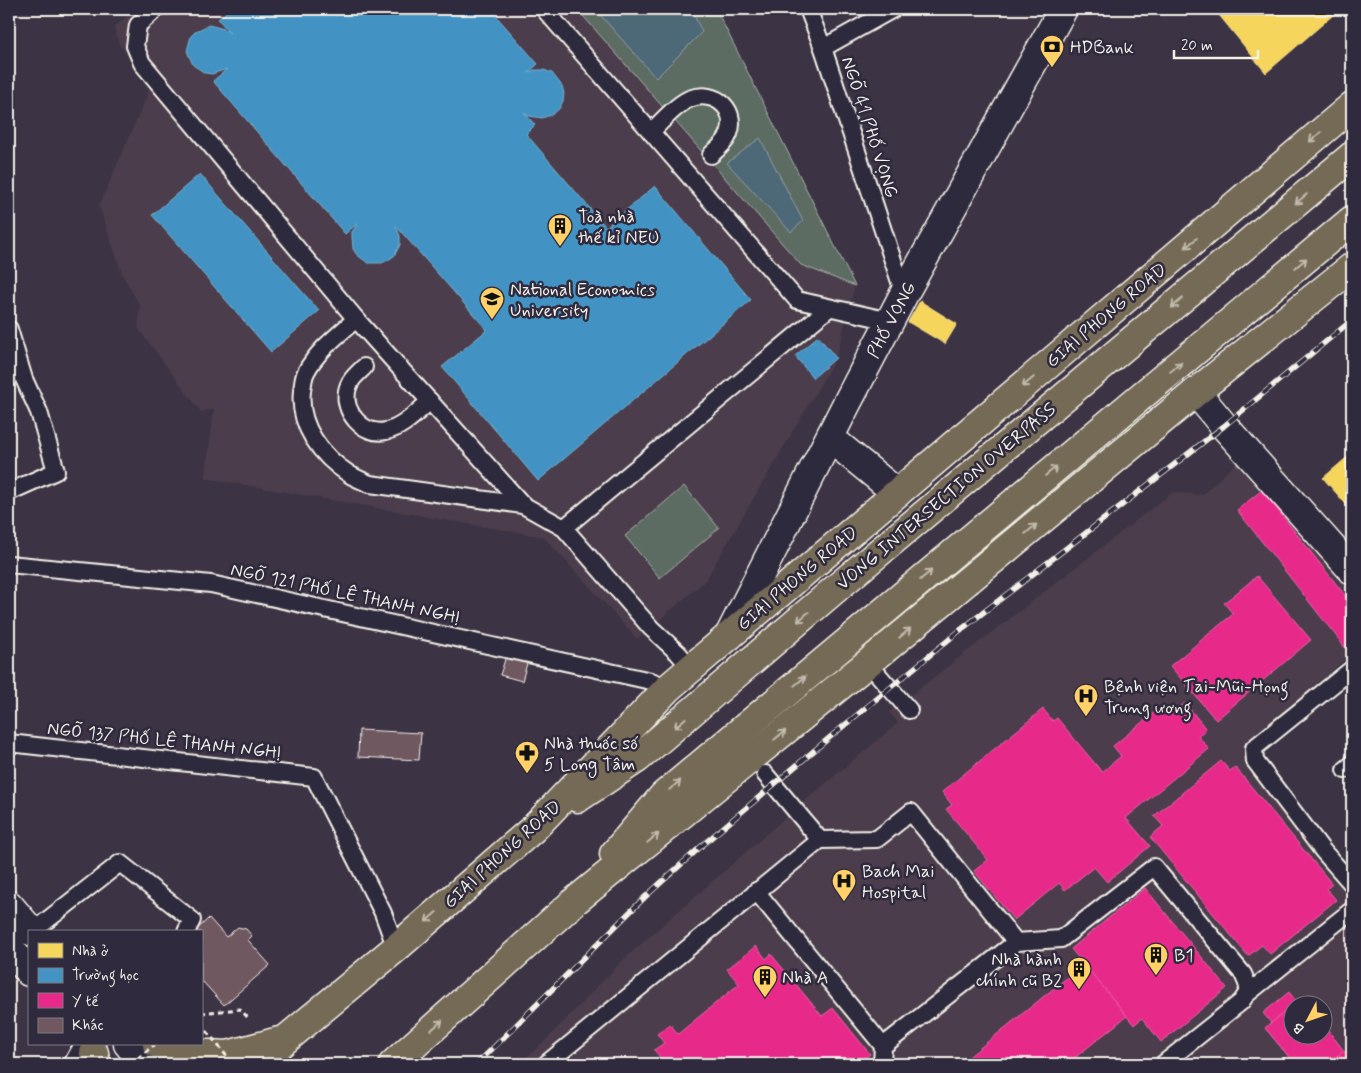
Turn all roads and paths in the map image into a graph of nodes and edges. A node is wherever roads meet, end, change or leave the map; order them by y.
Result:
1 (156, 9) edge
2 (544, 9) edge
3 (808, 9) edge
4 (1063, 9) edge
5 (889, 10) edge
6 (823, 48) junction
7 (1352, 106) edge
8 (651, 132) junction
9 (711, 155) dead end
10 (1352, 156) edge
11 (1352, 220) edge
12 (1352, 267) edge
13 (904, 294) junction
14 (829, 308) junction
15 (356, 319) junction
16 (890, 321) junction
17 (9, 329) edge
18 (364, 367) dead end
19 (1196, 392) junction
20 (430, 401) junction
21 (830, 438) junction
22 (9, 492) edge
23 (897, 493) junction
24 (523, 505) junction
25 (564, 528) junction
26 (9, 564) edge
27 (1352, 570) edge
28 (729, 636) junction
29 (868, 663) junction
30 (691, 668) junction
31 (1352, 669) edge
32 (668, 688) junction
33 (909, 710) dead end
34 (9, 743) edge
35 (765, 774) dead end
36 (534, 828) junction
37 (820, 840) junction
38 (1352, 884) edge
39 (756, 891) junction
40 (575, 901) junction
41 (9, 905) edge
42 (1352, 910) edge
43 (189, 926) edge
44 (30, 930) edge
45 (35, 930) edge
46 (1016, 942) junction
47 (9, 948) edge
48 (396, 948) junction
49 (28, 971) edge
50 (1247, 994) junction
51 (202, 1013) edge
52 (251, 1021) dead end
53 (202, 1025) edge
54 (287, 1039) junction
55 (130, 1046) edge
56 (154, 1046) edge
57 (164, 1046) edge
58 (883, 1046) junction
59 (131, 1064) edge
60 (145, 1064) edge
61 (233, 1064) edge
62 (256, 1064) edge
63 (393, 1064) edge
64 (546, 1064) edge
65 (882, 1064) edge
66 (1163, 1064) edge

1 - 15 lane
2 - 8 lane
3 - 6 lane
4 - 13 street, PHỐ VỌNG
5 - 6 lane, NGÕ 41 PHỐ VỌNG
6 - 13 lane, NGÕ 41 PHỐ VỌNG
7 -> 23 main road, GIAI PHONG ROAD
8 - 9 lane
8 - 14 lane
10 -> 36 main road, VONG INTERSECTION OVERPASS
40 -> 11 main road
12 - 19 main road
13 - 16 street, PHỐ VỌNG
14 - 16 lane
14 - 25 lane
15 - 20 lane
15 - 24 lane
16 - 21 street, PHỐ VỌNG
17 - 22 lane
18 - 20 lane
19 - 27 street
29 -> 19 main road
20 - 24 lane
21 - 23 street
21 - 28 street, PHỐ VỌNG
23 - 28 main road, GIAI PHONG ROAD
24 - 25 lane
25 - 30 lane
26 - 32 lane, NGÕ 121 PHỐ LÊ THANH NGHỊ
28 - 30 main road, GIAI PHONG ROAD
29 - 33 lane
40 -> 29 main road
30 - 32 main road, GIAI PHONG ROAD
31 - 38 lane
32 - 36 main road, GIAI PHONG ROAD
34 - 48 lane, NGÕ 137 PHỐ LÊ THANH NGHỊ
35 - 37 lane
36 -> 48 main road, GIAI PHONG ROAD
37 - 39 lane
37 - 46 lane
39 - 58 lane
39 - 64 lane
63 -> 40 main road
41 - 44 street
42 - 50 lane
43 - 45 lane
46 - 50 lane
46 - 58 lane
47 - 49 street
48 - 54 main road, GIAI PHONG ROAD
50 - 66 lane
51 - 52 path
53 - 61 path, bridge
54 - 57 main road
54 - 62 main road, GIAI PHONG ROAD
55 - 60 street
56 - 59 path, bridge
58 - 65 lane

